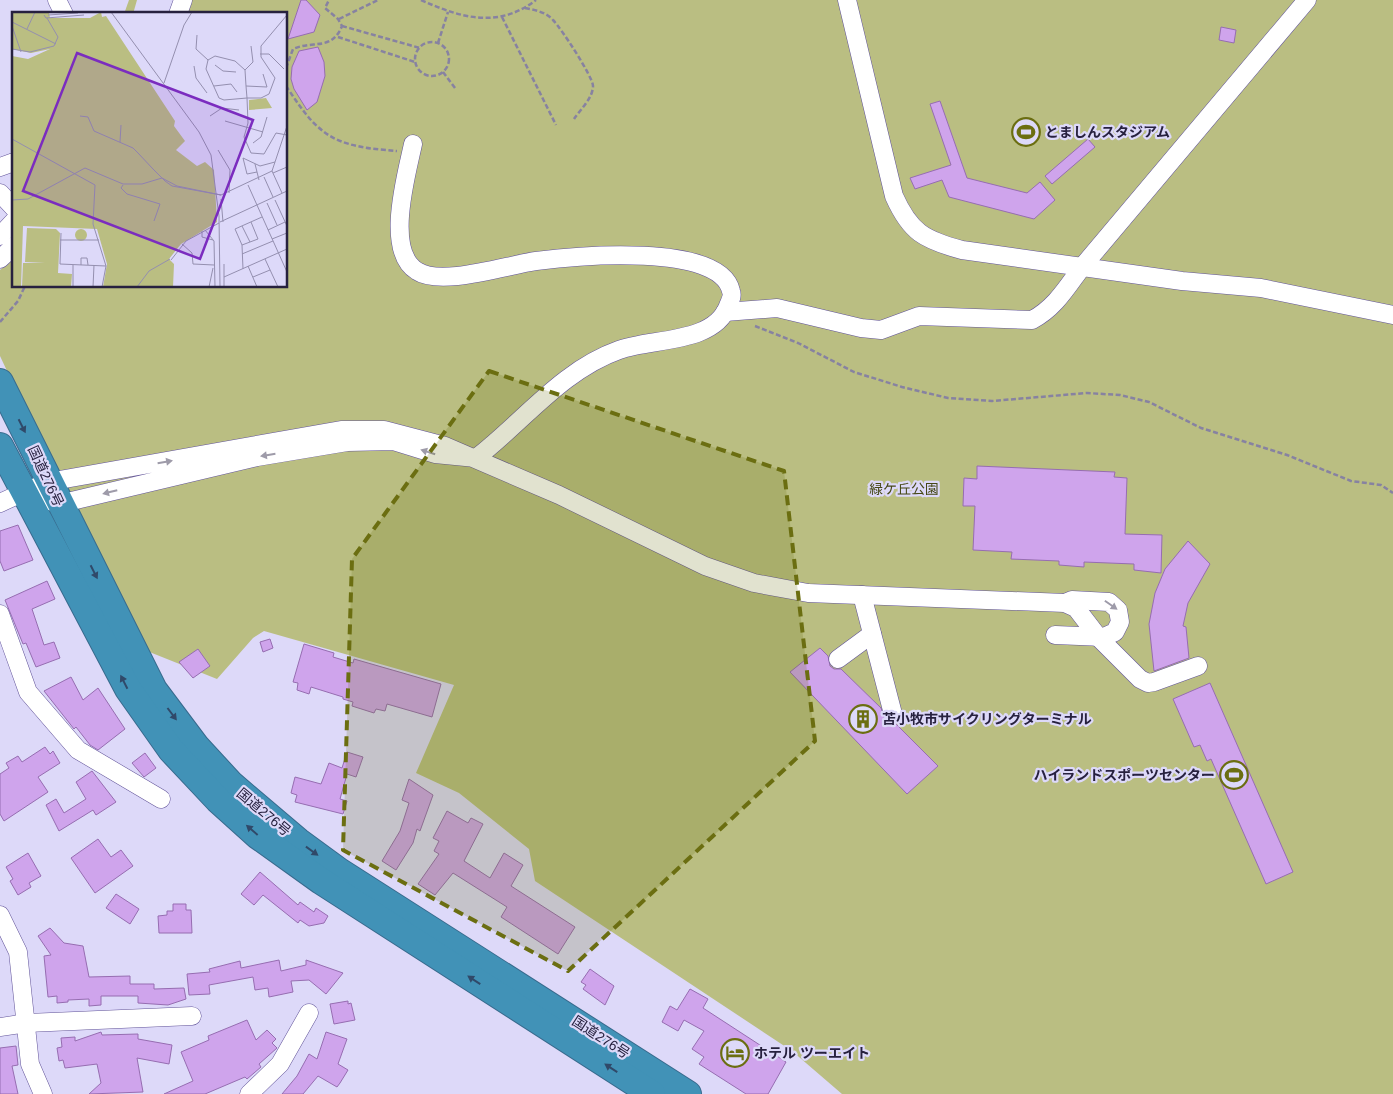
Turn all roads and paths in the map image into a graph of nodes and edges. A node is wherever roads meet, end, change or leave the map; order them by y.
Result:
1 (57, 0) edge
2 (183, 0) edge
3 (329, 0) edge
4 (378, 0) edge
5 (421, 0) edge
6 (536, 0) edge
7 (847, 0) edge
8 (1307, 0) edge
9 (525, 8) junction
10 (63, 12) edge
11 (179, 12) edge
12 (448, 12) junction
13 (502, 18) junction
14 (338, 19) junction
15 (342, 26) junction
16 (338, 37) junction
17 (438, 43) junction
18 (420, 48) junction
19 (416, 62) junction
20 (288, 63) edge
21 (443, 72) junction
22 (455, 88) dead end
23 (288, 89) edge
24 (574, 119) dead end
25 (556, 125) dead end
26 (412, 148) joint
27 (12, 163) edge
28 (0, 167) edge
29 (0, 193) edge
30 (12, 206) edge
31 (12, 223) edge
32 (0, 236) edge
33 (12, 248) edge
34 (0, 259) edge
35 (1082, 267) junction
36 (24, 288) edge
37 (726, 312) junction
38 (1393, 315) edge
39 (0, 322) edge
40 (0, 382) edge
41 (0, 446) edge
42 (476, 458) junction
43 (24, 492) junction
44 (54, 493) junction
45 (1393, 493) edge
46 (0, 503) edge
47 (862, 595) junction
48 (1060, 603) junction
49 (0, 614) edge
50 (872, 634) junction
51 (1099, 638) junction
52 (838, 659) dead end
53 (1198, 666) dead end
54 (893, 714) dead end
55 (161, 799) dead end
56 (0, 915) edge
57 (309, 1013) dead end
58 (192, 1016) dead end
59 (27, 1023) junction
60 (0, 1027) edge
61 (43, 1094) edge
62 (249, 1094) edge
63 (652, 1094) edge
64 (688, 1094) edge

1 - 10 street
2 - 11 street
3 - 14 path
4 - 14 path
5 - 12 path
6 - 9 path
7 - 35 street
8 - 35 street
9 - 13 path
9 - 24 path
12 - 13 path
12 - 17 path
13 - 25 path
14 - 15 path
15 - 16 path
15 - 18 path
16 - 19 path
16 - 20 path
17 - 18 path
17 - 21 path
18 - 19 path
19 - 21 path
21 - 22 path
23 - 26 path
26 - 37 street
27 - 28 street
29 - 30 street
31 - 32 street
33 - 34 street
35 - 37 street
35 - 38 street
36 - 39 path
37 - 42 street
37 - 45 path
40 -> 44 highway, 国道276号
41 - 43 highway, 国道276号
42 -> 44 street
44 -> 42 street
42 - 47 street
43 - 44 street
43 - 44 street
43 - 46 street
63 -> 43 highway, 国道276号
44 -> 64 highway, 国道276号
47 - 48 street
47 - 50 street
48 - 51 street
48 - 51 street
48 -> 51 street
49 - 55 street
50 - 52 street
50 - 54 street
51 - 53 street
56 - 59 street
57 - 62 street
58 - 59 street
59 - 60 street
59 - 61 street

